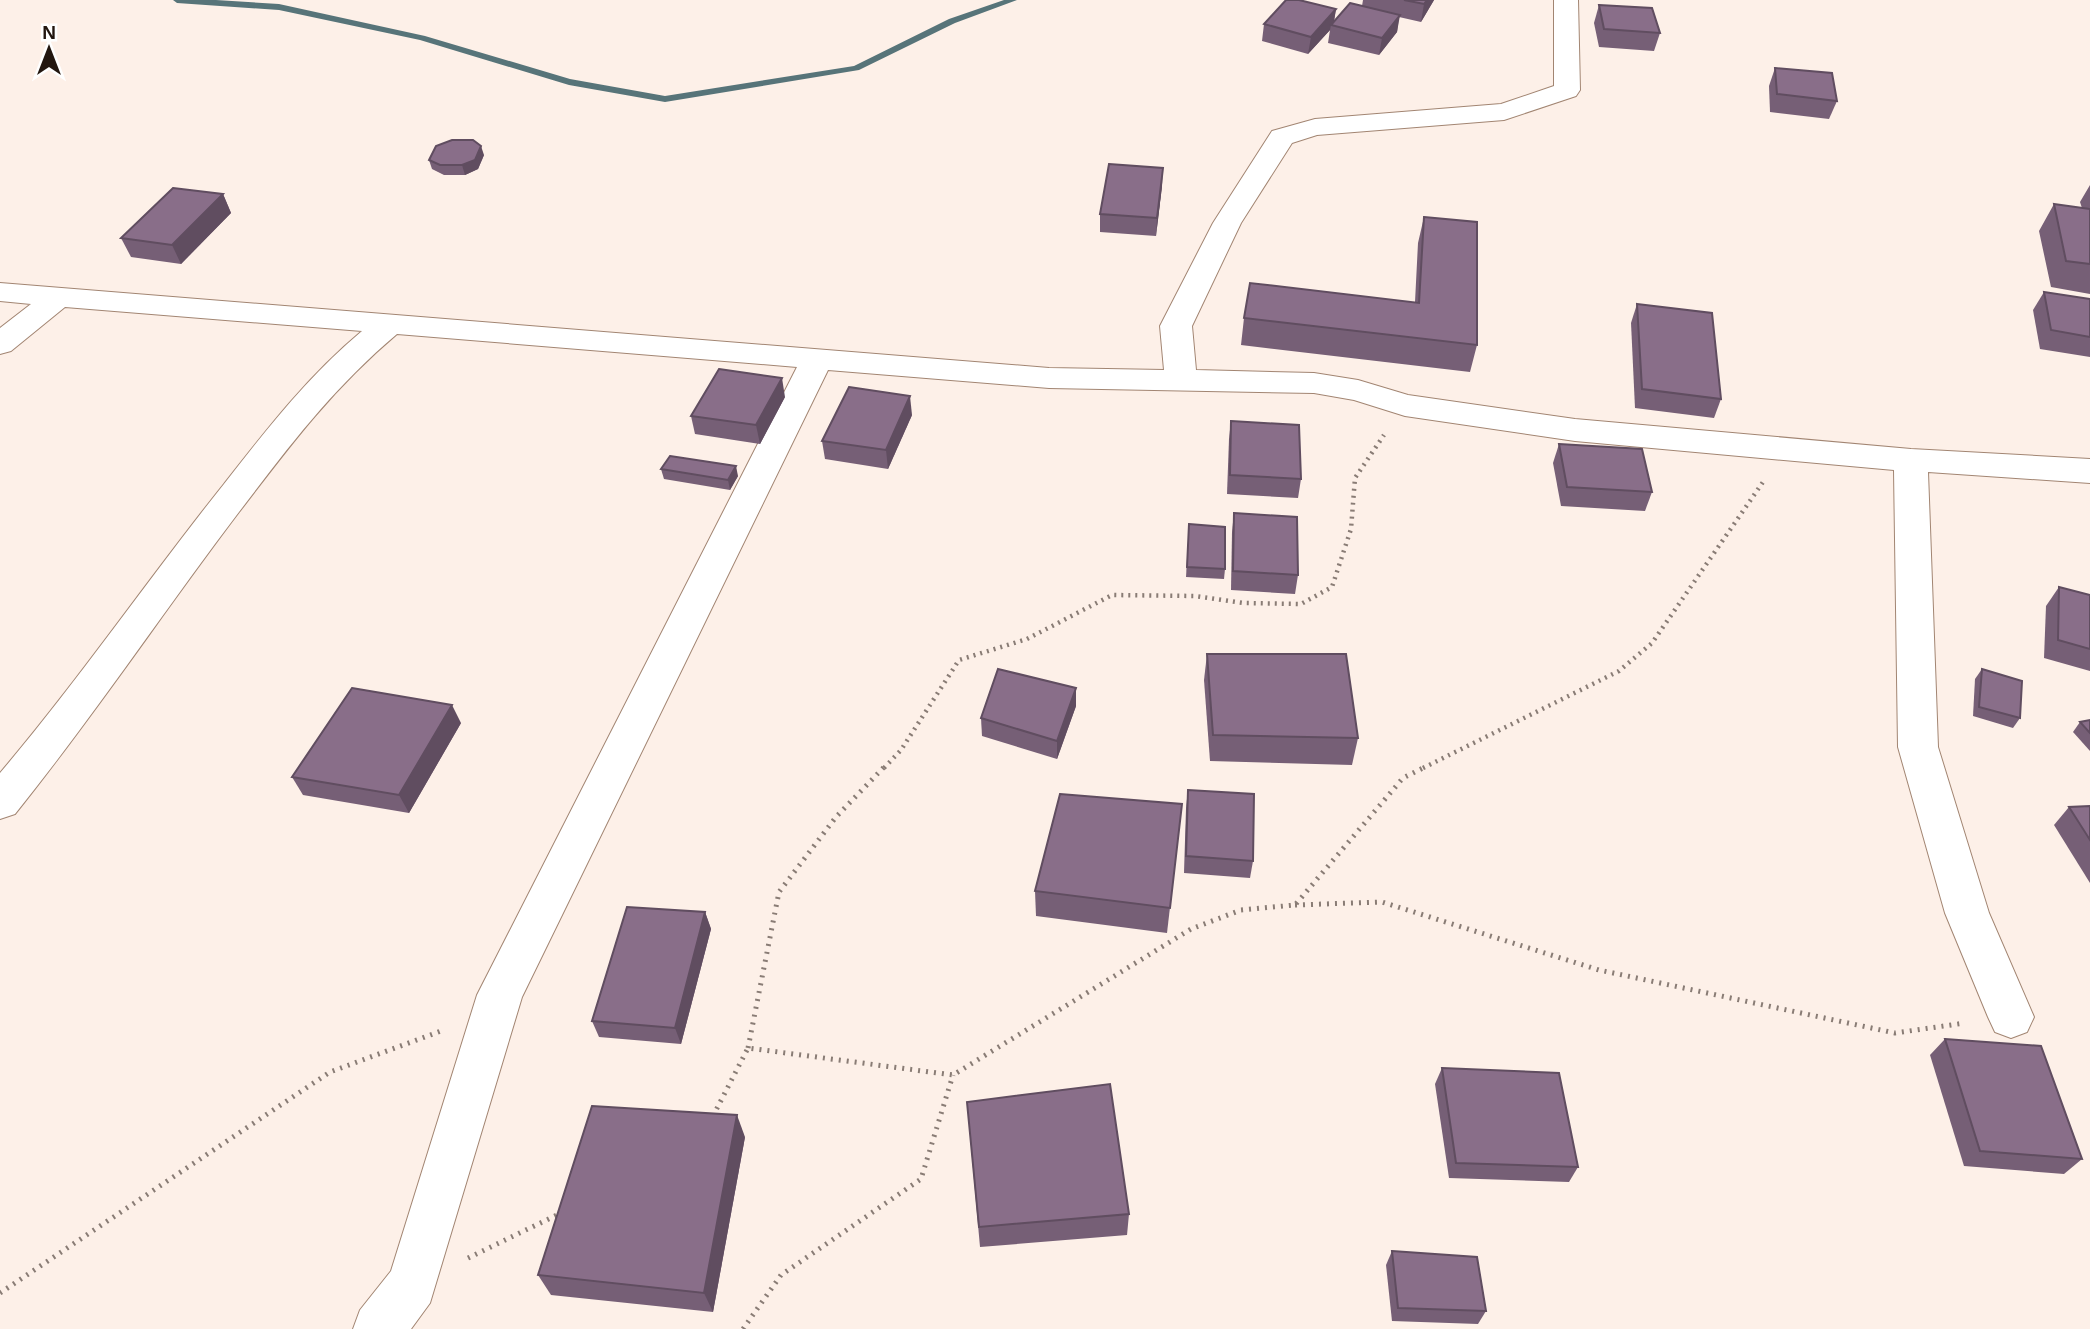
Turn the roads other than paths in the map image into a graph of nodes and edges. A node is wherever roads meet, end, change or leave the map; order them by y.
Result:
1 (1566, 0) edge
2 (0, 292) edge
3 (58, 297) junction
4 (390, 325) junction
5 (0, 344) edge
6 (816, 361) junction
7 (1181, 379) junction
8 (1911, 460) junction
9 (2090, 471) edge
10 (0, 802) edge
11 (2011, 1017) road end
12 (379, 1329) edge

1 - 7 street
2 - 3 street
3 - 4 street
3 - 5 street
4 - 6 street
4 - 10 street
6 - 7 street
6 - 12 street
7 - 8 street
8 - 9 street
8 - 11 street

